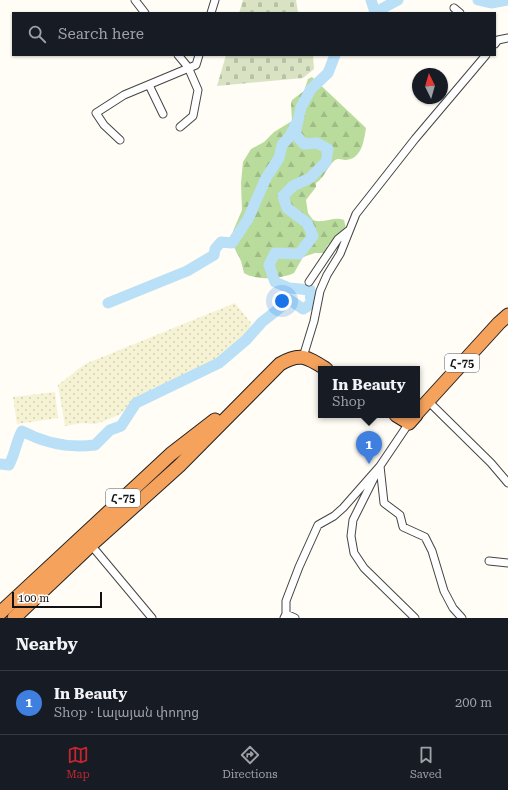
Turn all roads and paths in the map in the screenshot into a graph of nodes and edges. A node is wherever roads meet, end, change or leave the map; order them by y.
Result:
1 (135, 0) edge
2 (215, 0) edge
3 (145, 12) edge
4 (211, 12) edge
5 (508, 38) edge
6 (496, 41) edge
7 (179, 56) edge
8 (199, 56) edge
9 (485, 56) edge
10 (188, 68) junction
11 (149, 85) junction
12 (163, 114) dead end
13 (180, 127) dead end
14 (120, 140) dead end
15 (348, 231) junction
16 (309, 282) dead end
17 (508, 315) edge
18 (303, 357) junction
19 (320, 366) edge
20 (252, 391) junction
21 (428, 400) junction
22 (420, 410) edge
23 (413, 418) edge
24 (380, 466) junction
25 (508, 484) edge
26 (91, 545) junction
27 (489, 561) dead end
28 (508, 563) edge
29 (0, 613) edge
30 (285, 616) edge
31 (14, 618) edge
32 (152, 618) edge
33 (295, 618) edge
34 (414, 618) edge
35 (462, 618) edge

1 - 3 street
2 - 4 street
5 - 6 street
7 - 10 street
8 - 10 street
9 - 15 street
10 - 11 street
10 - 13 street
11 - 12 street
11 - 14 street
15 - 16 street
15 - 18 street
17 - 21 highway, Հ-75
18 - 19 highway
18 - 20 highway, Հ-75
20 - 26 highway, Հ-75
20 - 29 highway, Հ-75
21 - 22 highway, Հ-75
21 - 25 street
23 - 24 street
24 - 30 street
24 - 34 street
24 - 35 street
26 - 31 highway, Հ-75
26 - 32 street
27 - 28 street
30 - 33 street

